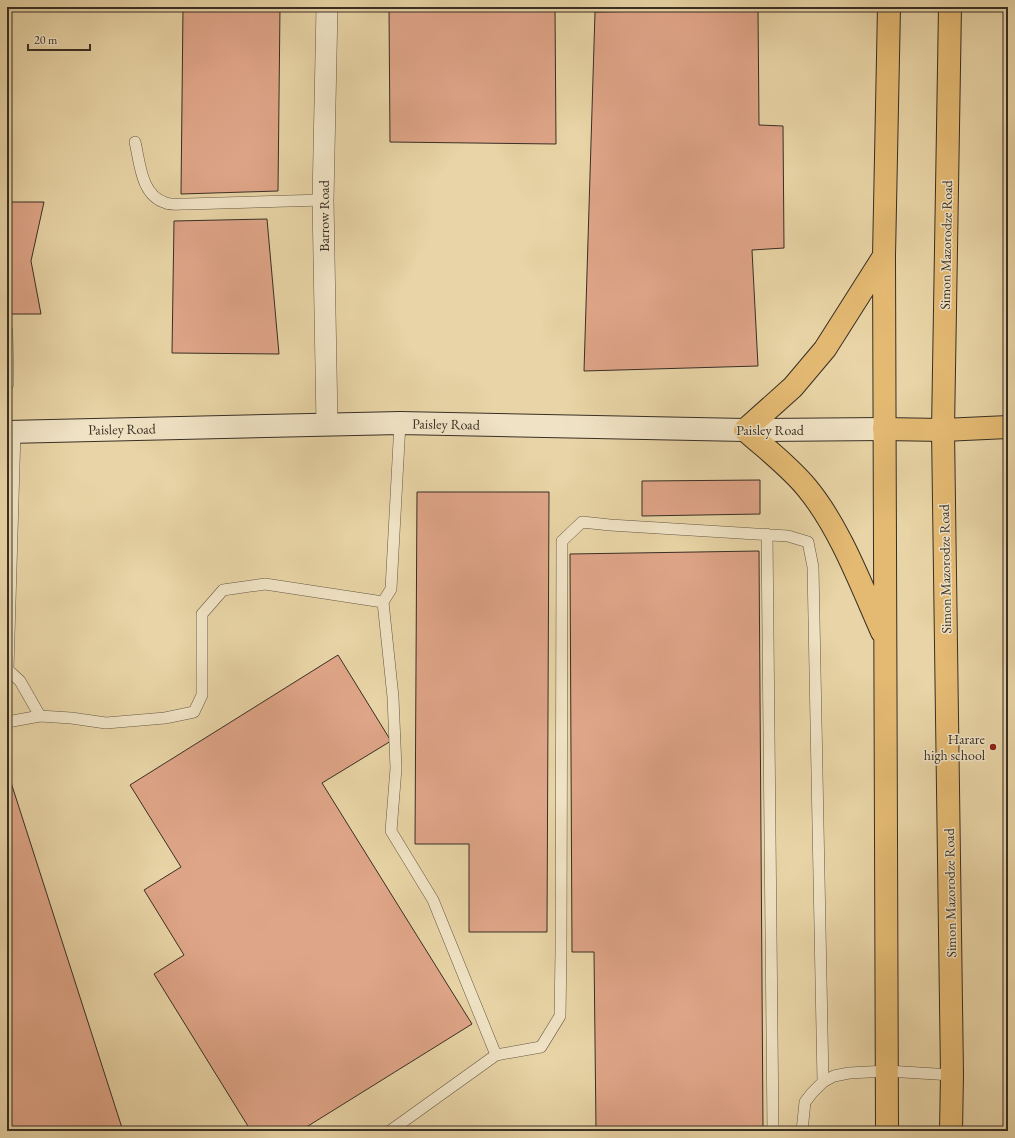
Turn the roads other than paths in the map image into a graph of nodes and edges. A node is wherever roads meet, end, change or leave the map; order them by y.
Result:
1 (327, 7) edge
2 (889, 7) edge
3 (950, 7) edge
4 (135, 142) dead end
5 (323, 200) junction
6 (884, 256) junction
7 (7, 331) edge
8 (8, 384) edge
9 (400, 423) junction
10 (327, 424) junction
11 (1008, 427) edge
12 (884, 429) junction
13 (744, 430) junction
14 (943, 430) junction
15 (11, 432) edge
16 (767, 534) junction
17 (384, 602) junction
18 (885, 640) junction
19 (8, 669) edge
20 (40, 716) junction
21 (7, 722) edge
22 (496, 1055) junction
23 (887, 1071) junction
24 (952, 1074) junction
25 (823, 1082) junction
26 (390, 1131) edge
27 (773, 1131) edge
28 (802, 1131) edge
29 (887, 1131) edge
30 (951, 1131) edge

1 - 5 street, Barrow Road
2 - 6 main road
3 - 14 main road, Simon Mazorodze Road
4 - 5 lane
5 - 10 street, Barrow Road
6 - 12 main road
6 - 13 main road
7 - 8 lane
9 - 10 main road, Paisley Road
9 - 13 main road, Paisley Road
9 - 17 lane
10 - 15 main road, Paisley Road
11 - 14 main road
12 - 13 main road, Paisley Road
12 - 14 main road
12 - 18 main road
13 - 18 main road
14 - 24 main road, Simon Mazorodze Road
15 - 19 lane
16 - 22 lane
16 - 25 lane
16 - 27 lane
17 - 20 lane
17 - 22 lane
18 - 23 main road
19 - 20 lane
20 - 21 lane
22 - 26 lane
23 - 24 lane
23 - 25 lane
23 - 29 main road
24 - 30 main road, Simon Mazorodze Road
25 - 28 lane

